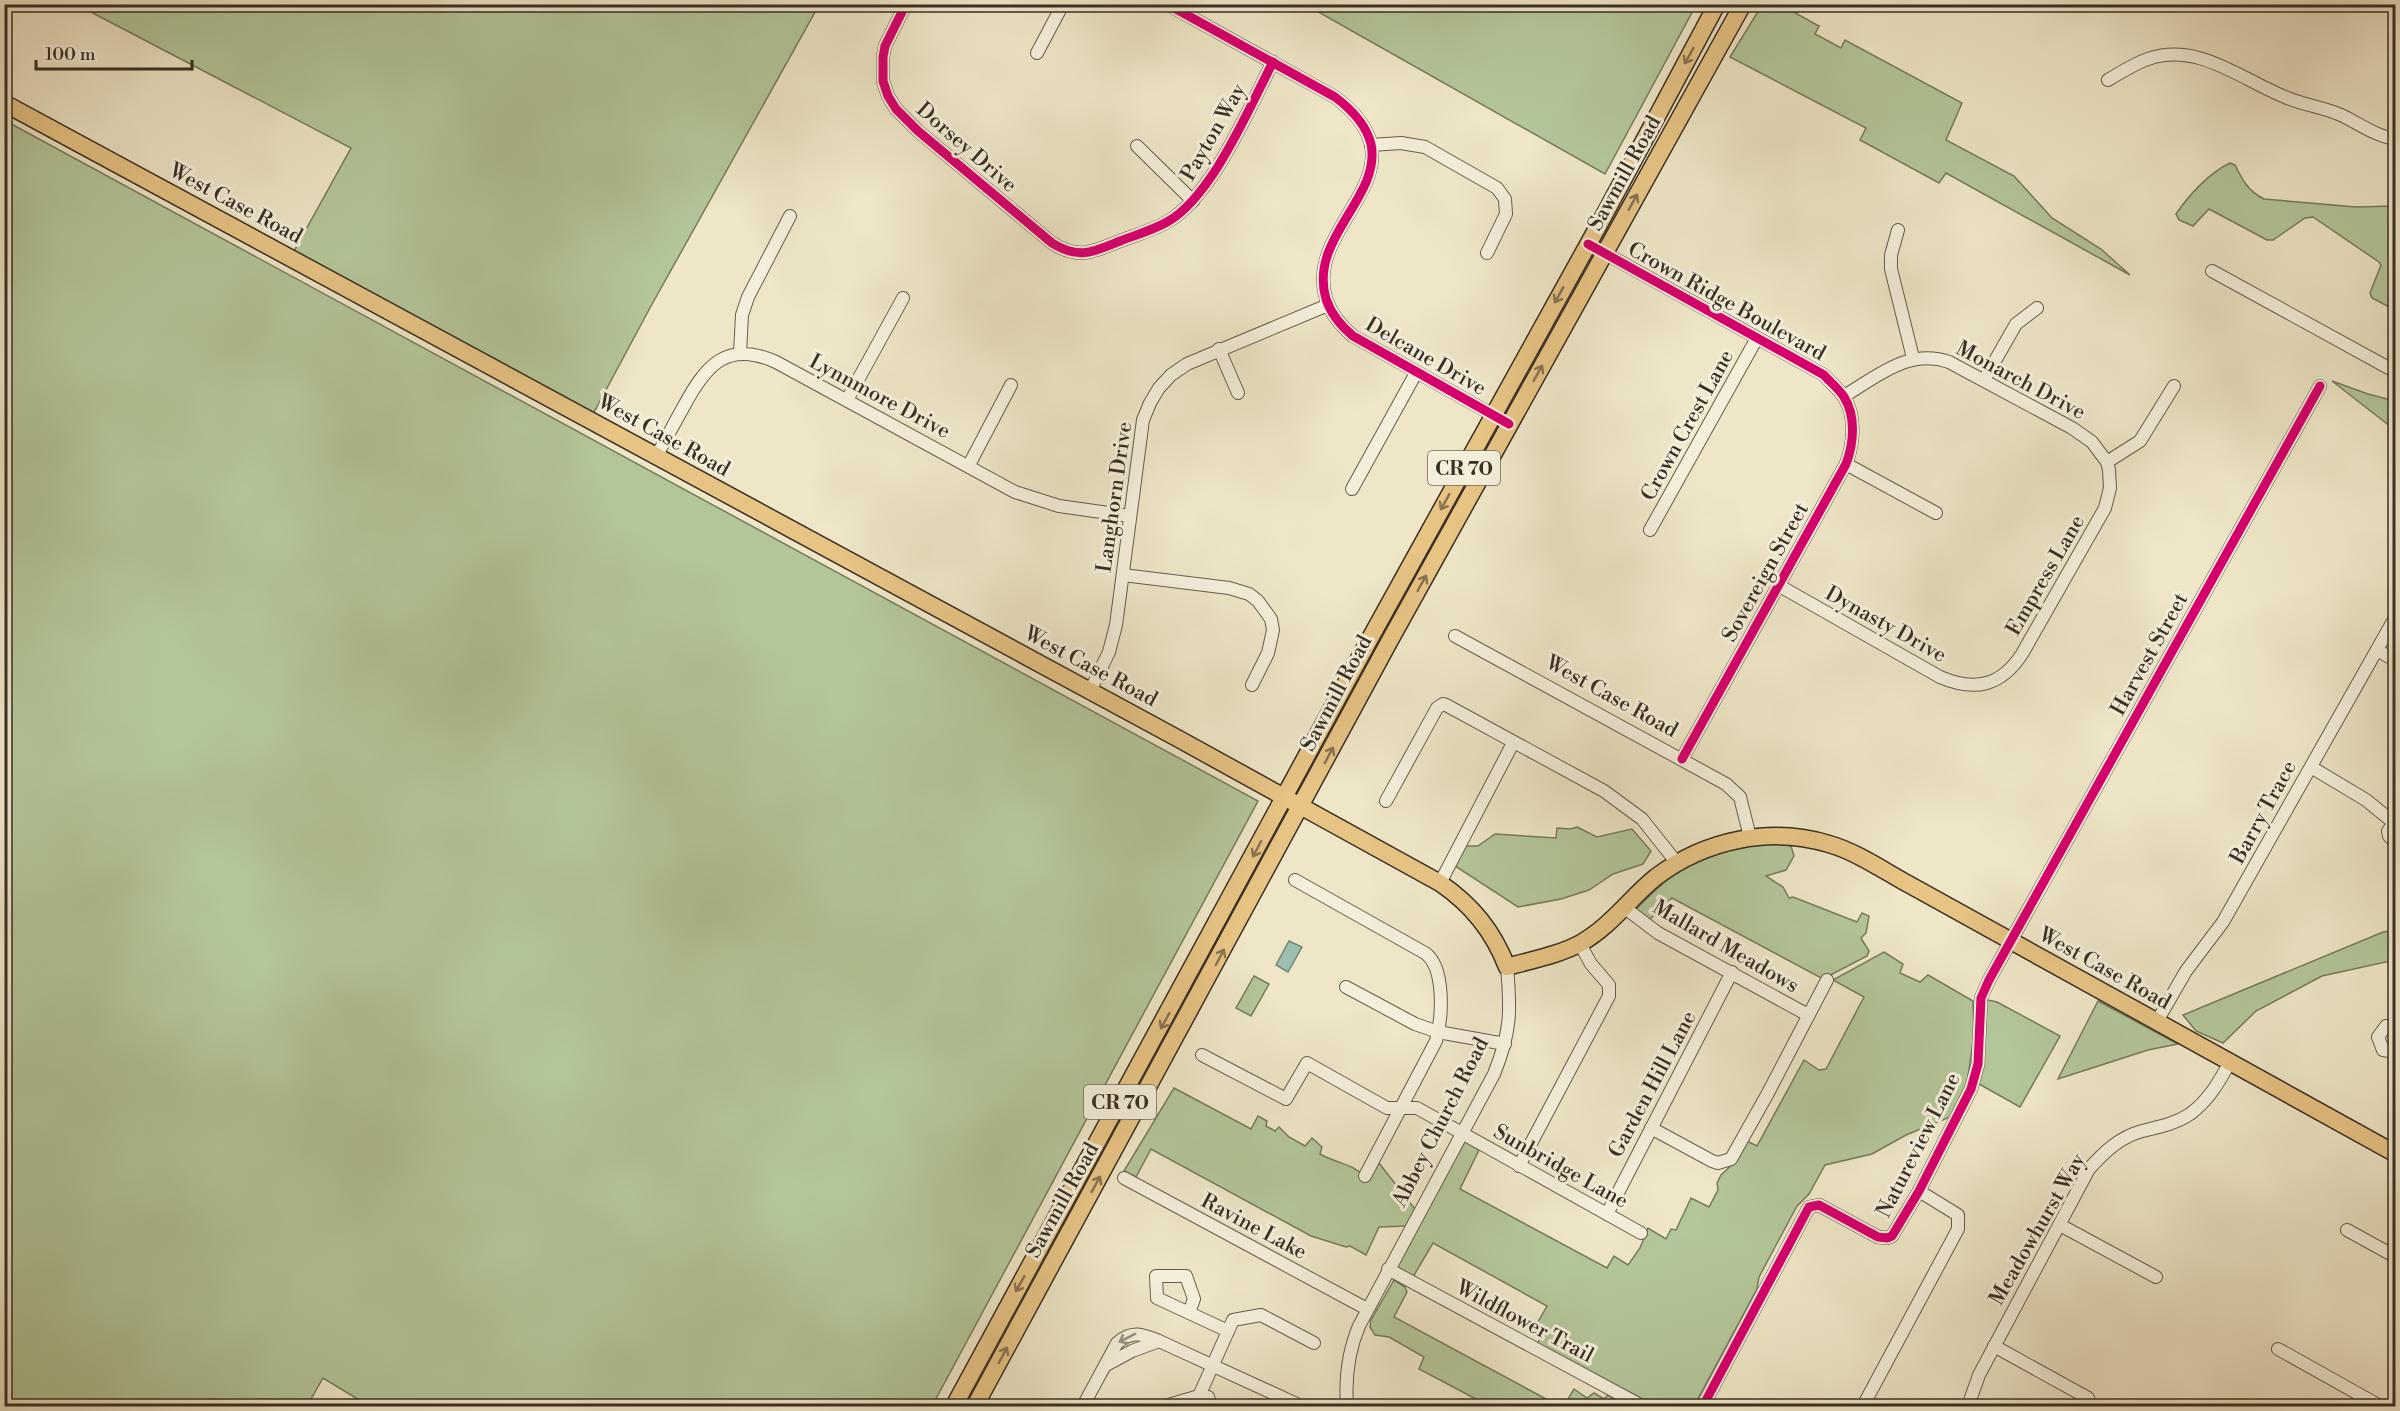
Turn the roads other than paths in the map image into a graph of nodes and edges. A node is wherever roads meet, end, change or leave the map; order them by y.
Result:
1 (906, 4) edge
2 (1063, 4) edge
3 (1167, 4) edge
4 (1717, 4) edge
5 (1743, 4) edge
6 (1037, 53) dead end
7 (1273, 62) junction
8 (2108, 80) dead end
9 (4, 103) edge
10 (2396, 139) edge
11 (1371, 145) junction
12 (1137, 146) dead end
13 (1193, 201) junction
14 (790, 216) dead end
15 (1898, 230) dead end
16 (1588, 244) junction
17 (1112, 245) joint
18 (1487, 253) dead end
19 (1604, 253) junction
20 (2212, 271) dead end
21 (903, 298) dead end
22 (1328, 305) junction
23 (2037, 308) dead end
24 (1757, 338) junction
25 (1220, 349) junction
26 (740, 353) junction
27 (1913, 358) junction
28 (2396, 372) edge
29 (1416, 373) junction
30 (1984, 380) junction
31 (1011, 386) dead end
32 (2174, 386) dead end
33 (2320, 386) dead end
34 (1238, 393) dead end
35 (1844, 396) junction
36 (847, 400) junction
37 (1493, 414) junction
38 (1509, 424) junction
39 (657, 455) junction
40 (2107, 462) junction
41 (1846, 464) junction
42 (969, 465) junction
43 (1353, 489) dead end
44 (1936, 513) dead end
45 (1130, 516) junction
46 (1650, 530) dead end
47 (1123, 575) junction
48 (1778, 585) junction
49 (2396, 616) edge
50 (1455, 636) dead end
51 (2377, 650) junction
52 (2396, 661) edge
53 (1252, 685) dead end
54 (1979, 685) joint
55 (1090, 691) junction
56 (1513, 743) junction
57 (1682, 759) junction
58 (2311, 767) junction
59 (1285, 797) junction
60 (1386, 801) dead end
61 (1301, 806) junction
62 (2394, 821) edge
63 (1750, 837) junction
64 (2396, 843) edge
65 (1677, 863) junction
66 (1295, 880) dead end
67 (1440, 883) junction
68 (1625, 908) junction
69 (2011, 941) junction
70 (1580, 944) junction
71 (1507, 967) junction
72 (1732, 972) junction
73 (1827, 980) dead end
74 (1346, 987) dead end
75 (1808, 1015) junction
76 (2156, 1023) junction
77 (2396, 1025) edge
78 (1438, 1032) junction
79 (1505, 1044) junction
80 (2396, 1052) edge
81 (1202, 1055) dead end
82 (2230, 1062) junction
83 (1400, 1109) junction
84 (1651, 1128) junction
85 (1462, 1133) junction
86 (2396, 1154) edge
87 (1519, 1166) junction
88 (1365, 1176) dead end
89 (1124, 1178) dead end
90 (1919, 1191) junction
91 (1606, 1214) junction
92 (2060, 1225) junction
93 (2347, 1230) dead end
94 (1641, 1233) dead end
95 (2396, 1257) edge
96 (1389, 1269) junction
97 (2156, 1277) dead end
98 (1367, 1309) junction
99 (1189, 1313) dead end
100 (1228, 1331) junction
101 (1314, 1343) dead end
102 (1994, 1346) junction
103 (2278, 1349) dead end
104 (1211, 1365) junction
105 (1199, 1396) junction
106 (2088, 1398) dead end
107 (954, 1407) edge
108 (975, 1407) edge
109 (1083, 1407) edge
110 (1165, 1407) edge
111 (1211, 1407) edge
112 (1301, 1407) edge
113 (1347, 1407) edge
114 (1642, 1407) edge
115 (1703, 1407) edge
116 (1863, 1407) edge
117 (1968, 1407) edge
118 (2380, 1407) edge

1 - 17 street, Dorsey Drive
2 - 6 street
3 - 7 street
4 -> 16 main road, Sawmill Road / CR 70
19 -> 5 main road, Sawmill Road / CR 70
7 - 11 street
7 - 13 street, Payton Way
8 - 10 street
9 - 39 main road, West Case Road
11 - 18 street
11 - 22 street, Delcane Drive
12 - 13 street
13 - 17 street, Payton Way
14 - 26 street
15 - 27 street
16 - 19 street, Crown Ridge Boulevard
16 -> 37 main road, Sawmill Road / CR 70
19 - 24 street, Crown Ridge Boulevard
38 -> 19 main road, Sawmill Road / CR 70
20 - 28 street
21 - 36 street
22 - 25 street, Langhorn Drive
22 - 29 street, Delcane Drive
23 - 30 street
24 - 35 street, Crown Ridge Boulevard
24 - 46 street, Crown Crest Lane
25 - 34 street
25 - 45 street, Langhorn Drive
26 - 36 street, Lynnmore Drive
26 - 39 street
27 - 30 street, Monarch Drive
27 - 35 street
29 - 37 street, Delcane Drive
29 - 43 street
30 - 40 street, Monarch Drive
31 - 42 street
32 - 40 street
33 - 69 street, Harvest Street
35 - 41 street, Sovereign Street
36 - 42 street, Lynnmore Drive
37 - 38 street, Delcane Drive
37 -> 59 main road, Sawmill Road / CR 70
61 -> 38 main road, Sawmill Road / CR 70
39 - 55 main road, West Case Road
40 - 54 street, Empress Lane
41 - 44 street
41 - 48 street, Sovereign Street
42 - 45 street, Lynnmore Drive
45 - 47 street, Langhorn Drive
47 - 53 street
47 - 55 street, Langhorn Drive
48 - 54 street, Dynasty Drive
48 - 57 street, Sovereign Street
49 - 51 street, Barry Trace
50 - 57 street, West Case Road
51 - 52 street
51 - 58 street, Barry Trace
55 - 59 main road, West Case Road
56 - 60 street
56 - 65 street
56 - 67 street
57 - 63 street, West Case Road
58 - 62 street
58 - 76 street, Barry Trace
59 - 61 main road, West Case Road
59 -> 107 main road, Sawmill Road / CR 70
61 - 67 main road, Abbey Church Road
108 -> 61 main road, Sawmill Road / CR 70
62 - 64 street
63 - 65 main road, West Case Road
63 - 69 main road, West Case Road
65 - 68 main road, West Case Road
66 - 78 street
67 - 71 main road, Abbey Church Road
68 - 70 main road, West Case Road
68 - 72 street, Mallard Meadows
69 - 76 main road, West Case Road
69 - 90 street, Natureview Lane
70 - 71 main road, West Case Road
70 - 87 street
71 - 79 street, Abbey Church Road
72 - 75 street, Mallard Meadows
72 - 84 street, Garden Hill Lane
73 - 75 street
74 - 78 street
75 - 84 street
76 - 82 main road, West Case Road
77 - 80 street
78 - 79 street
78 - 83 street
79 - 85 street, Abbey Church Road
81 - 83 street, Sunbridge Lane
82 - 86 main road, West Case Road
82 - 92 street, Meadowhurst Way
83 - 85 street, Sunbridge Lane
83 - 88 street
84 - 91 street, Garden Hill Lane
85 - 87 street, Sunbridge Lane
85 - 96 street, Abbey Church Road
87 - 91 street, Sunbridge Lane
89 - 98 street, Ravine Lake
90 - 115 street, Natureview Lane
90 - 116 street
91 - 94 street, Sunbridge Lane
92 - 97 street
92 - 102 street, Meadowhurst Way
93 - 95 street
96 - 98 street, Abbey Church Road
96 - 114 street, Wildflower Trail
98 - 113 street, Abbey Church Road
99 - 100 street
100 - 101 street
100 - 104 street
102 - 106 street
102 - 117 street, Meadowhurst Way
103 - 118 street
104 - 105 street
104 - 109 street
104 - 112 street
105 - 110 street
105 - 111 street

